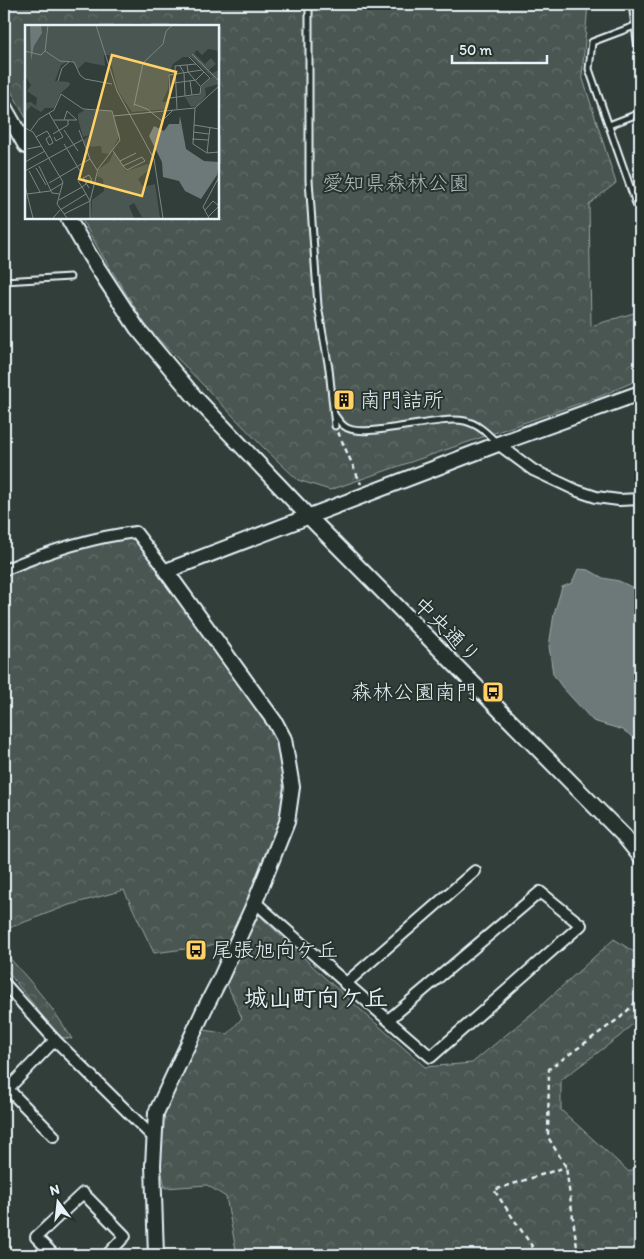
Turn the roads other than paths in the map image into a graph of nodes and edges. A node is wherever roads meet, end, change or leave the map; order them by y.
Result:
1 (308, 4) edge
2 (632, 4) edge
3 (640, 24) edge
4 (634, 26) junction
5 (640, 63) edge
6 (4, 107) edge
7 (640, 113) edge
8 (609, 125) junction
9 (25, 144) edge
10 (640, 215) edge
11 (69, 219) edge
12 (70, 277) dead end
13 (4, 281) edge
14 (640, 393) edge
15 (333, 413) junction
16 (335, 426) road end
17 (498, 444) junction
18 (640, 499) edge
19 (309, 517) junction
20 (4, 570) edge
21 (166, 571) junction
22 (640, 856) edge
23 (475, 871) dead end
24 (255, 902) junction
25 (4, 983) edge
26 (345, 984) junction
27 (388, 1020) junction
28 (55, 1040) junction
29 (5, 1089) edge
30 (54, 1136) dead end
31 (154, 1138) junction
32 (54, 1255) edge
33 (106, 1255) edge
34 (156, 1255) edge

1 - 15 lane
2 - 4 lane
3 - 4 lane
4 - 5 lane
4 - 8 lane
6 - 9 street
7 - 8 lane
8 - 10 lane
11 - 19 street, 中央通り
12 - 13 lane
14 - 17 street
15 - 16 lane
15 - 17 lane
17 - 18 street
17 - 19 street
19 - 21 street
19 - 22 street, 中央通り
20 - 21 street
21 - 24 street
23 - 26 street
24 - 26 street
24 - 31 street
25 - 28 street
26 - 27 street
27 - 27 street
28 - 29 street
28 - 31 street
29 - 30 street
31 - 34 street
32 - 33 street

